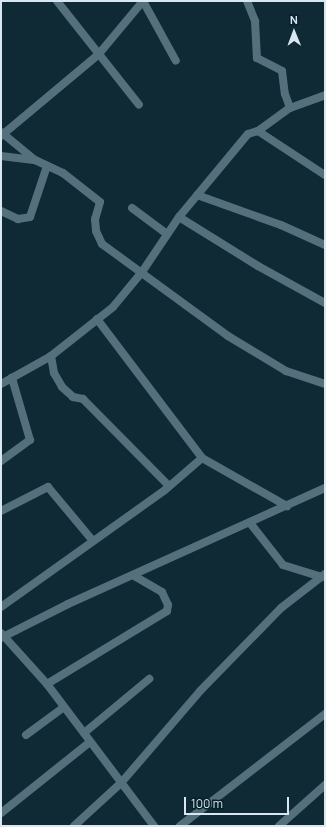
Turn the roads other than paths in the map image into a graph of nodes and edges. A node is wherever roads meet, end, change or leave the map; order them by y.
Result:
1 (57, 1) edge
2 (143, 1) edge
3 (247, 1) edge
4 (98, 56) junction
5 (176, 61) dead end
6 (325, 95) edge
7 (139, 105) dead end
8 (290, 108) junction
9 (258, 131) junction
10 (2, 134) edge
11 (1, 156) edge
12 (35, 160) junction
13 (47, 166) junction
14 (325, 175) edge
15 (197, 195) junction
16 (132, 208) dead end
17 (1, 211) edge
18 (179, 217) junction
19 (167, 234) junction
20 (325, 245) edge
21 (142, 272) junction
22 (325, 303) edge
23 (97, 319) junction
24 (51, 356) junction
25 (12, 378) junction
26 (1, 384) edge
27 (325, 384) edge
28 (202, 458) junction
29 (1, 461) edge
30 (169, 486) junction
31 (325, 488) edge
32 (287, 506) junction
33 (1, 511) edge
34 (250, 523) junction
35 (93, 540) junction
36 (324, 575) edge
37 (134, 576) junction
38 (1, 607) edge
39 (2, 635) edge
40 (149, 679) dead end
41 (47, 684) junction
42 (64, 707) junction
43 (325, 714) edge
44 (84, 733) junction
45 (26, 735) dead end
46 (90, 742) junction
47 (121, 783) junction
48 (325, 785) edge
49 (1, 813) edge
50 (74, 826) edge
51 (154, 826) edge
52 (180, 826) edge
53 (279, 826) edge

1 - 4 street
2 - 4 street
2 - 5 street
3 - 8 street
4 - 7 street
4 - 10 street
6 - 8 street
8 - 9 street
9 - 14 street
9 - 15 street
10 - 12 street
11 - 12 street
12 - 13 street
13 - 17 street
13 - 21 street
15 - 18 street
15 - 20 street
16 - 19 street
18 - 19 street
18 - 22 street
19 - 21 street
21 - 23 street
21 - 27 street
23 - 24 street
23 - 28 street
24 - 25 street
24 - 30 street
25 - 26 street
25 - 29 street
28 - 30 street
28 - 32 street
30 - 35 street
31 - 32 street
32 - 34 street
33 - 35 street
34 - 36 street
34 - 37 street
35 - 38 street
36 - 47 street
37 - 39 street
37 - 41 street
39 - 41 street
40 - 44 street
41 - 42 street
42 - 44 street
42 - 45 street
43 - 52 street
44 - 46 street
46 - 47 street
46 - 49 street
47 - 50 street
47 - 51 street
48 - 53 street

